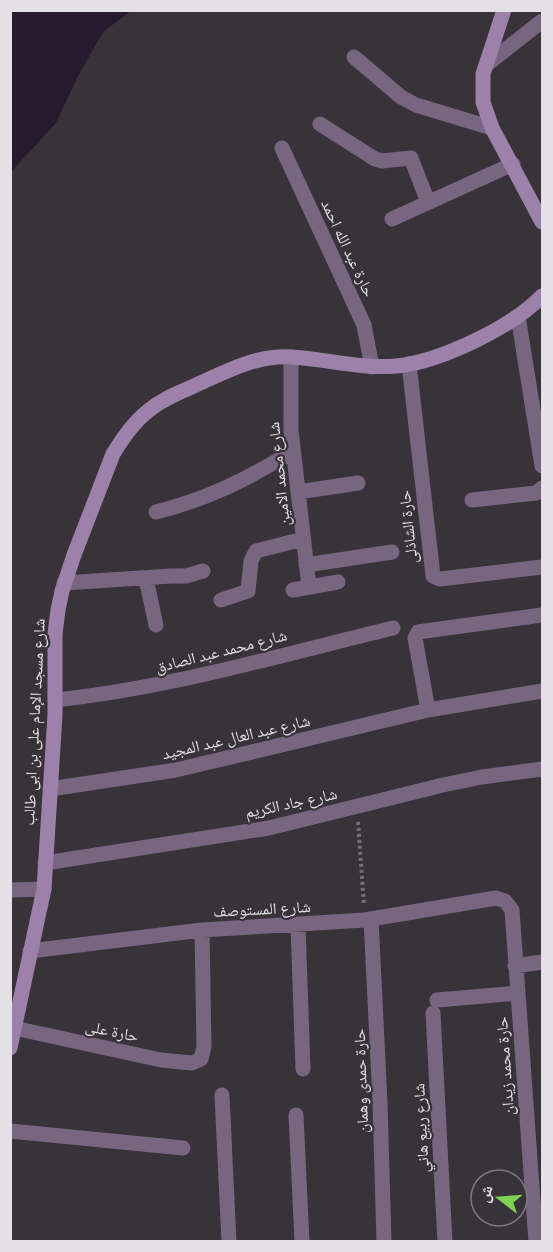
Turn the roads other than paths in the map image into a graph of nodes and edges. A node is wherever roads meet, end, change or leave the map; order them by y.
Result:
1 (504, 10) edge
2 (543, 21) edge
3 (354, 57) dead end
4 (486, 65) junction
5 (320, 124) dead end
6 (492, 128) junction
7 (282, 148) dead end
8 (513, 164) junction
9 (428, 202) junction
10 (392, 219) dead end
11 (543, 222) edge
12 (543, 296) edge
13 (519, 316) junction
14 (291, 357) junction
15 (409, 364) junction
16 (372, 367) junction
17 (293, 451) junction
18 (543, 466) edge
19 (358, 483) dead end
20 (543, 488) edge
21 (298, 492) junction
22 (472, 500) dead end
23 (156, 512) dead end
24 (303, 539) junction
25 (392, 552) dead end
26 (306, 566) junction
27 (543, 567) edge
28 (202, 571) dead end
29 (146, 579) junction
30 (338, 582) dead end
31 (64, 583) junction
32 (309, 587) junction
33 (293, 590) dead end
34 (221, 600) dead end
35 (543, 615) edge
36 (156, 625) dead end
37 (393, 628) dead end
38 (543, 691) edge
39 (55, 700) junction
40 (428, 710) junction
41 (543, 769) edge
42 (50, 789) junction
43 (45, 863) junction
44 (44, 889) junction
45 (10, 890) edge
46 (496, 898) joint
47 (368, 919) junction
48 (298, 925) junction
49 (202, 930) junction
50 (30, 951) junction
51 (543, 962) edge
52 (515, 966) junction
53 (16, 991) edge
54 (518, 993) junction
55 (14, 1028) junction
56 (10, 1048) edge
57 (303, 1069) dead end
58 (222, 1095) dead end
59 (296, 1115) dead end
60 (10, 1131) edge
61 (183, 1148) dead end
62 (229, 1242) edge
63 (302, 1242) edge
64 (384, 1242) edge
65 (445, 1242) edge
66 (536, 1242) edge

1 - 4 street
2 - 4 street
3 - 6 street
4 - 6 street
5 - 9 street
6 - 8 street
7 - 16 street, حارة عبد الله احمد
8 - 9 street
8 - 11 street
9 - 10 street
12 - 13 street, شارع مسجد الإمام على بن ابى طالب
13 - 15 street, شارع مسجد الإمام على بن ابى طالب
13 - 18 street
14 - 16 street, شارع مسجد الإمام على بن ابى طالب
14 - 17 street, شارع محمد الامين
14 - 31 street, شارع مسجد الإمام على بن ابى طالب
15 - 16 street, شارع مسجد الإمام على بن ابى طالب
15 - 27 street, حارة الشاذلى
17 - 21 street, شارع محمد الامين
17 - 23 street
19 - 21 street
20 - 22 street
21 - 24 street, شارع محمد الامين
24 - 26 street, شارع محمد الامين
24 - 34 street
25 - 26 street
26 - 32 street, شارع محمد الامين
28 - 29 street
29 - 31 street
29 - 36 street
30 - 32 street
31 - 39 street, شارع مسجد الإمام على بن ابى طالب
32 - 33 street
35 - 40 street
37 - 39 street, شارع محمد عبد الصادق
38 - 40 street, شارع عبد العال عبد المجيد
39 - 42 street, شارع مسجد الإمام على بن ابى طالب
40 - 42 street, شارع عبد العال عبد المجيد
41 - 43 street, شارع جاد الكريم
42 - 43 street, شارع مسجد الإمام على بن ابى طالب
43 - 44 street, شارع مسجد الإمام على بن ابى طالب
44 - 45 street
44 - 50 street, شارع مسجد الإمام على بن ابى طالب
46 - 47 street, شارع المستوصف
46 - 52 street, حارة محمد زيدان
47 - 48 street, شارع المستوصف
47 - 64 street, حارة حمدى وهمان
48 - 49 street, شارع المستوصف
48 - 57 street
49 - 50 street, شارع المستوصف
49 - 55 street, حارة على
50 - 53 street, شارع مسجد الإمام على بن ابى طالب
51 - 52 street
52 - 54 street, حارة محمد زيدان
53 - 55 street, شارع مسجد الإمام على بن ابى طالب
54 - 65 street, شارع ربيع هاني
54 - 66 street, حارة محمد زيدان
55 - 56 street, شارع مسجد الإمام على بن ابى طالب
58 - 62 street
59 - 63 street
60 - 61 street

